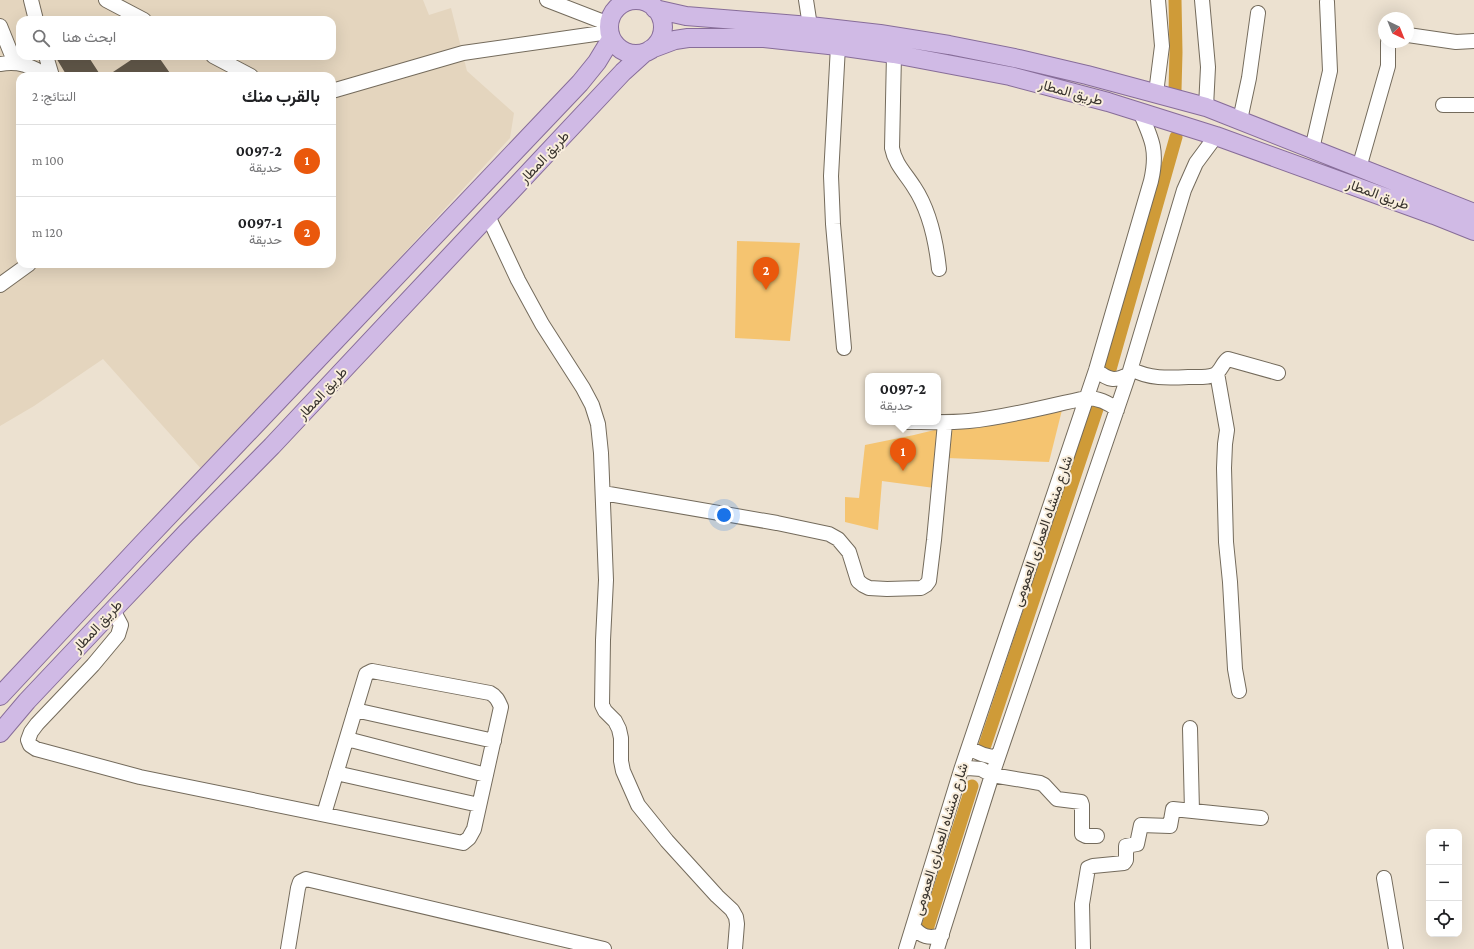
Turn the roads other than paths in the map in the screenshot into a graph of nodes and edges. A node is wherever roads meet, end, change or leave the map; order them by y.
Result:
1 (30, 0) edge
2 (106, 0) edge
3 (547, 0) edge
4 (634, 0) edge
5 (806, 0) edge
6 (1158, 0) edge
7 (1202, 0) edge
8 (1327, 2) dead end
9 (655, 9) junction
10 (1258, 13) dead end
11 (35, 16) edge
12 (136, 16) edge
13 (0, 26) edge
14 (810, 26) junction
15 (610, 32) junction
16 (1414, 36) edge
17 (1474, 41) edge
18 (838, 46) junction
19 (1388, 48) edge
20 (647, 51) junction
21 (894, 54) junction
22 (47, 60) edge
23 (221, 60) edge
24 (15, 63) junction
25 (0, 64) edge
26 (40, 72) edge
27 (51, 72) edge
28 (243, 72) edge
29 (336, 90) edge
30 (1156, 93) junction
31 (1443, 105) dead end
32 (1474, 105) edge
33 (1206, 107) junction
34 (1140, 112) junction
35 (1240, 120) junction
36 (1216, 136) junction
37 (1312, 149) junction
38 (1359, 168) junction
39 (1474, 213) edge
40 (488, 216) junction
41 (1474, 231) edge
42 (23, 268) edge
43 (939, 269) dead end
44 (0, 285) edge
45 (844, 348) dead end
46 (1096, 370) junction
47 (1130, 372) junction
48 (1217, 373) junction
49 (1278, 373) dead end
50 (1086, 398) junction
51 (1117, 410) junction
52 (941, 423) edge
53 (945, 423) junction
54 (602, 493) junction
55 (113, 610) junction
56 (1239, 691) dead end
57 (0, 696) edge
58 (355, 710) junction
59 (1190, 728) dead end
60 (0, 733) edge
61 (347, 739) junction
62 (494, 741) junction
63 (969, 747) junction
64 (998, 757) junction
65 (961, 770) junction
66 (336, 773) junction
67 (486, 775) junction
68 (992, 775) junction
69 (479, 805) junction
70 (1192, 811) junction
71 (324, 814) junction
72 (1262, 818) dead end
73 (1096, 836) dead end
74 (1384, 878) dead end
75 (913, 926) junction
76 (942, 934) junction
77 (288, 949) edge
78 (604, 949) edge
79 (735, 949) edge
80 (906, 949) edge
81 (937, 949) edge
82 (1083, 949) edge
83 (1396, 949) edge

1 - 11 street
2 - 12 street
3 - 15 street
4 - 9 main road
4 - 15 main road
5 - 14 street
6 - 30 street
7 - 33 street
8 - 37 street
9 - 14 main road, طريق المطار
9 - 20 main road
10 - 35 street
13 - 24 street
14 - 30 main road, طريق المطار
15 - 20 main road
15 - 29 street
15 - 57 main road, طريق المطار
16 - 17 street
18 - 20 main road, طريق المطار
18 - 21 main road, طريق المطار
18 - 45 street
19 - 38 street
20 - 40 main road, طريق المطار
21 - 34 main road, طريق المطار
21 - 43 street
22 - 27 street
23 - 28 street
24 - 25 street
24 - 26 street
30 - 33 main road, طريق المطار
31 - 32 street
33 - 35 main road, طريق المطار
34 - 36 main road, طريق المطار
34 - 46 street, شارع منشاه العمارى العمومى
35 - 37 main road, طريق المطار
36 - 41 main road, طريق المطار
36 - 47 street
37 - 38 main road, طريق المطار
38 - 39 main road, طريق المطار
40 - 54 street
40 - 55 main road, طريق المطار
42 - 44 street
46 - 47 street
46 - 50 street, شارع منشاه العمارى العمومى
47 - 48 street
47 - 51 street
48 - 49 street
48 - 56 street
50 - 51 street
50 - 53 street
50 - 63 street, شارع منشاه العمارى العمومى
51 - 64 street
52 - 53 street
53 - 54 street
54 - 79 street
55 - 60 main road, طريق المطار
55 - 71 street
58 - 61 street
58 - 62 street
58 - 62 street
59 - 70 street
61 - 66 street
61 - 67 street
62 - 67 street
63 - 64 street
63 - 65 street, شارع منشاه العمارى العمومى
64 - 68 street
65 - 68 street
65 - 75 street, شارع منشاه العمارى العمومى
66 - 69 street
66 - 71 street
67 - 69 street
68 - 73 street
68 - 76 street
69 - 71 street
70 - 72 street
70 - 82 street
74 - 83 street
75 - 76 street
75 - 80 street, شارع منشاه العمارى العمومى
76 - 81 street
77 - 78 street

